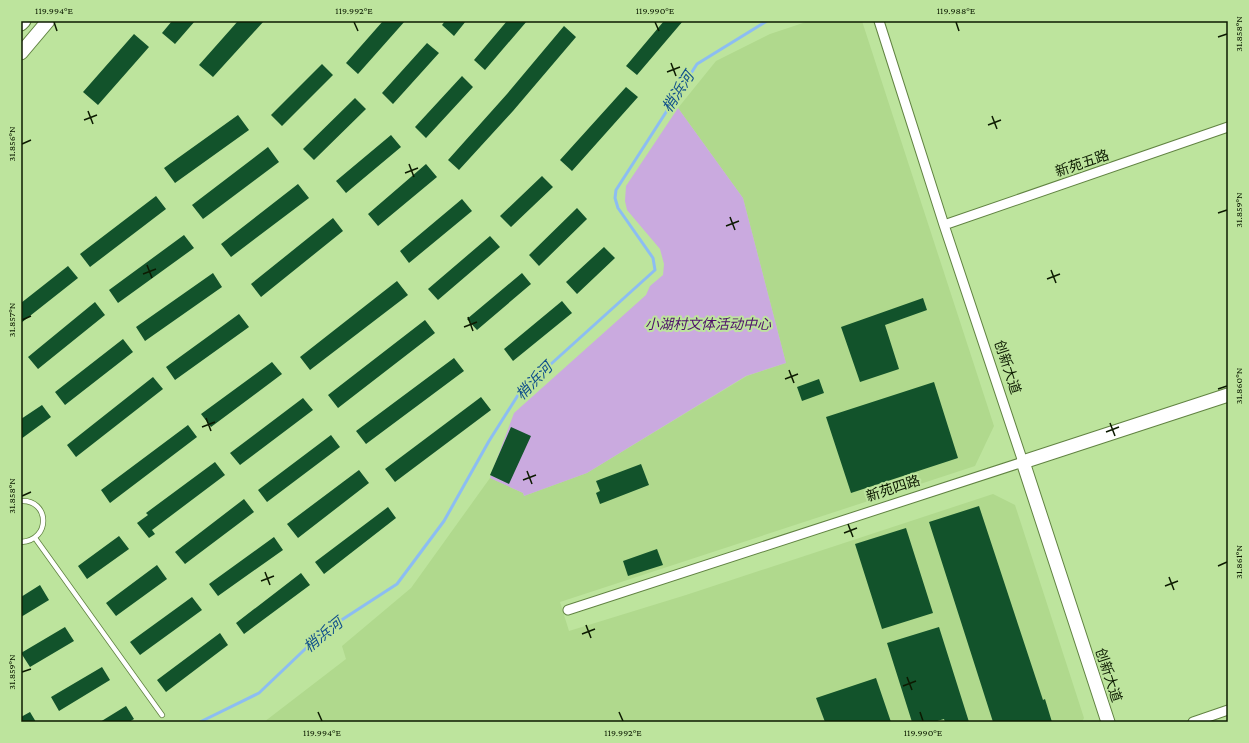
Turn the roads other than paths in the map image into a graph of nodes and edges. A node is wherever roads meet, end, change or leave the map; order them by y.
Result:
1 (24, 21) edge
2 (48, 21) edge
3 (879, 21) edge
4 (21, 24) edge
5 (21, 53) edge
6 (1228, 127) edge
7 (944, 225) junction
8 (1228, 395) edge
9 (1023, 462) junction
10 (21, 501) edge
11 (35, 538) junction
12 (21, 542) edge
13 (568, 610) dead end
14 (1228, 710) edge
15 (162, 715) dead end
16 (1108, 722) edge
17 (1193, 722) edge

1 - 4 street
2 - 5 street
3 - 7 street, 创新大道
6 - 7 street, 新苑五路
7 - 9 street, 创新大道
8 - 9 street, 新苑四路
9 - 13 street, 新苑四路
9 - 16 street, 创新大道
10 - 11 lane
11 - 12 lane
11 - 15 lane
14 - 17 street

